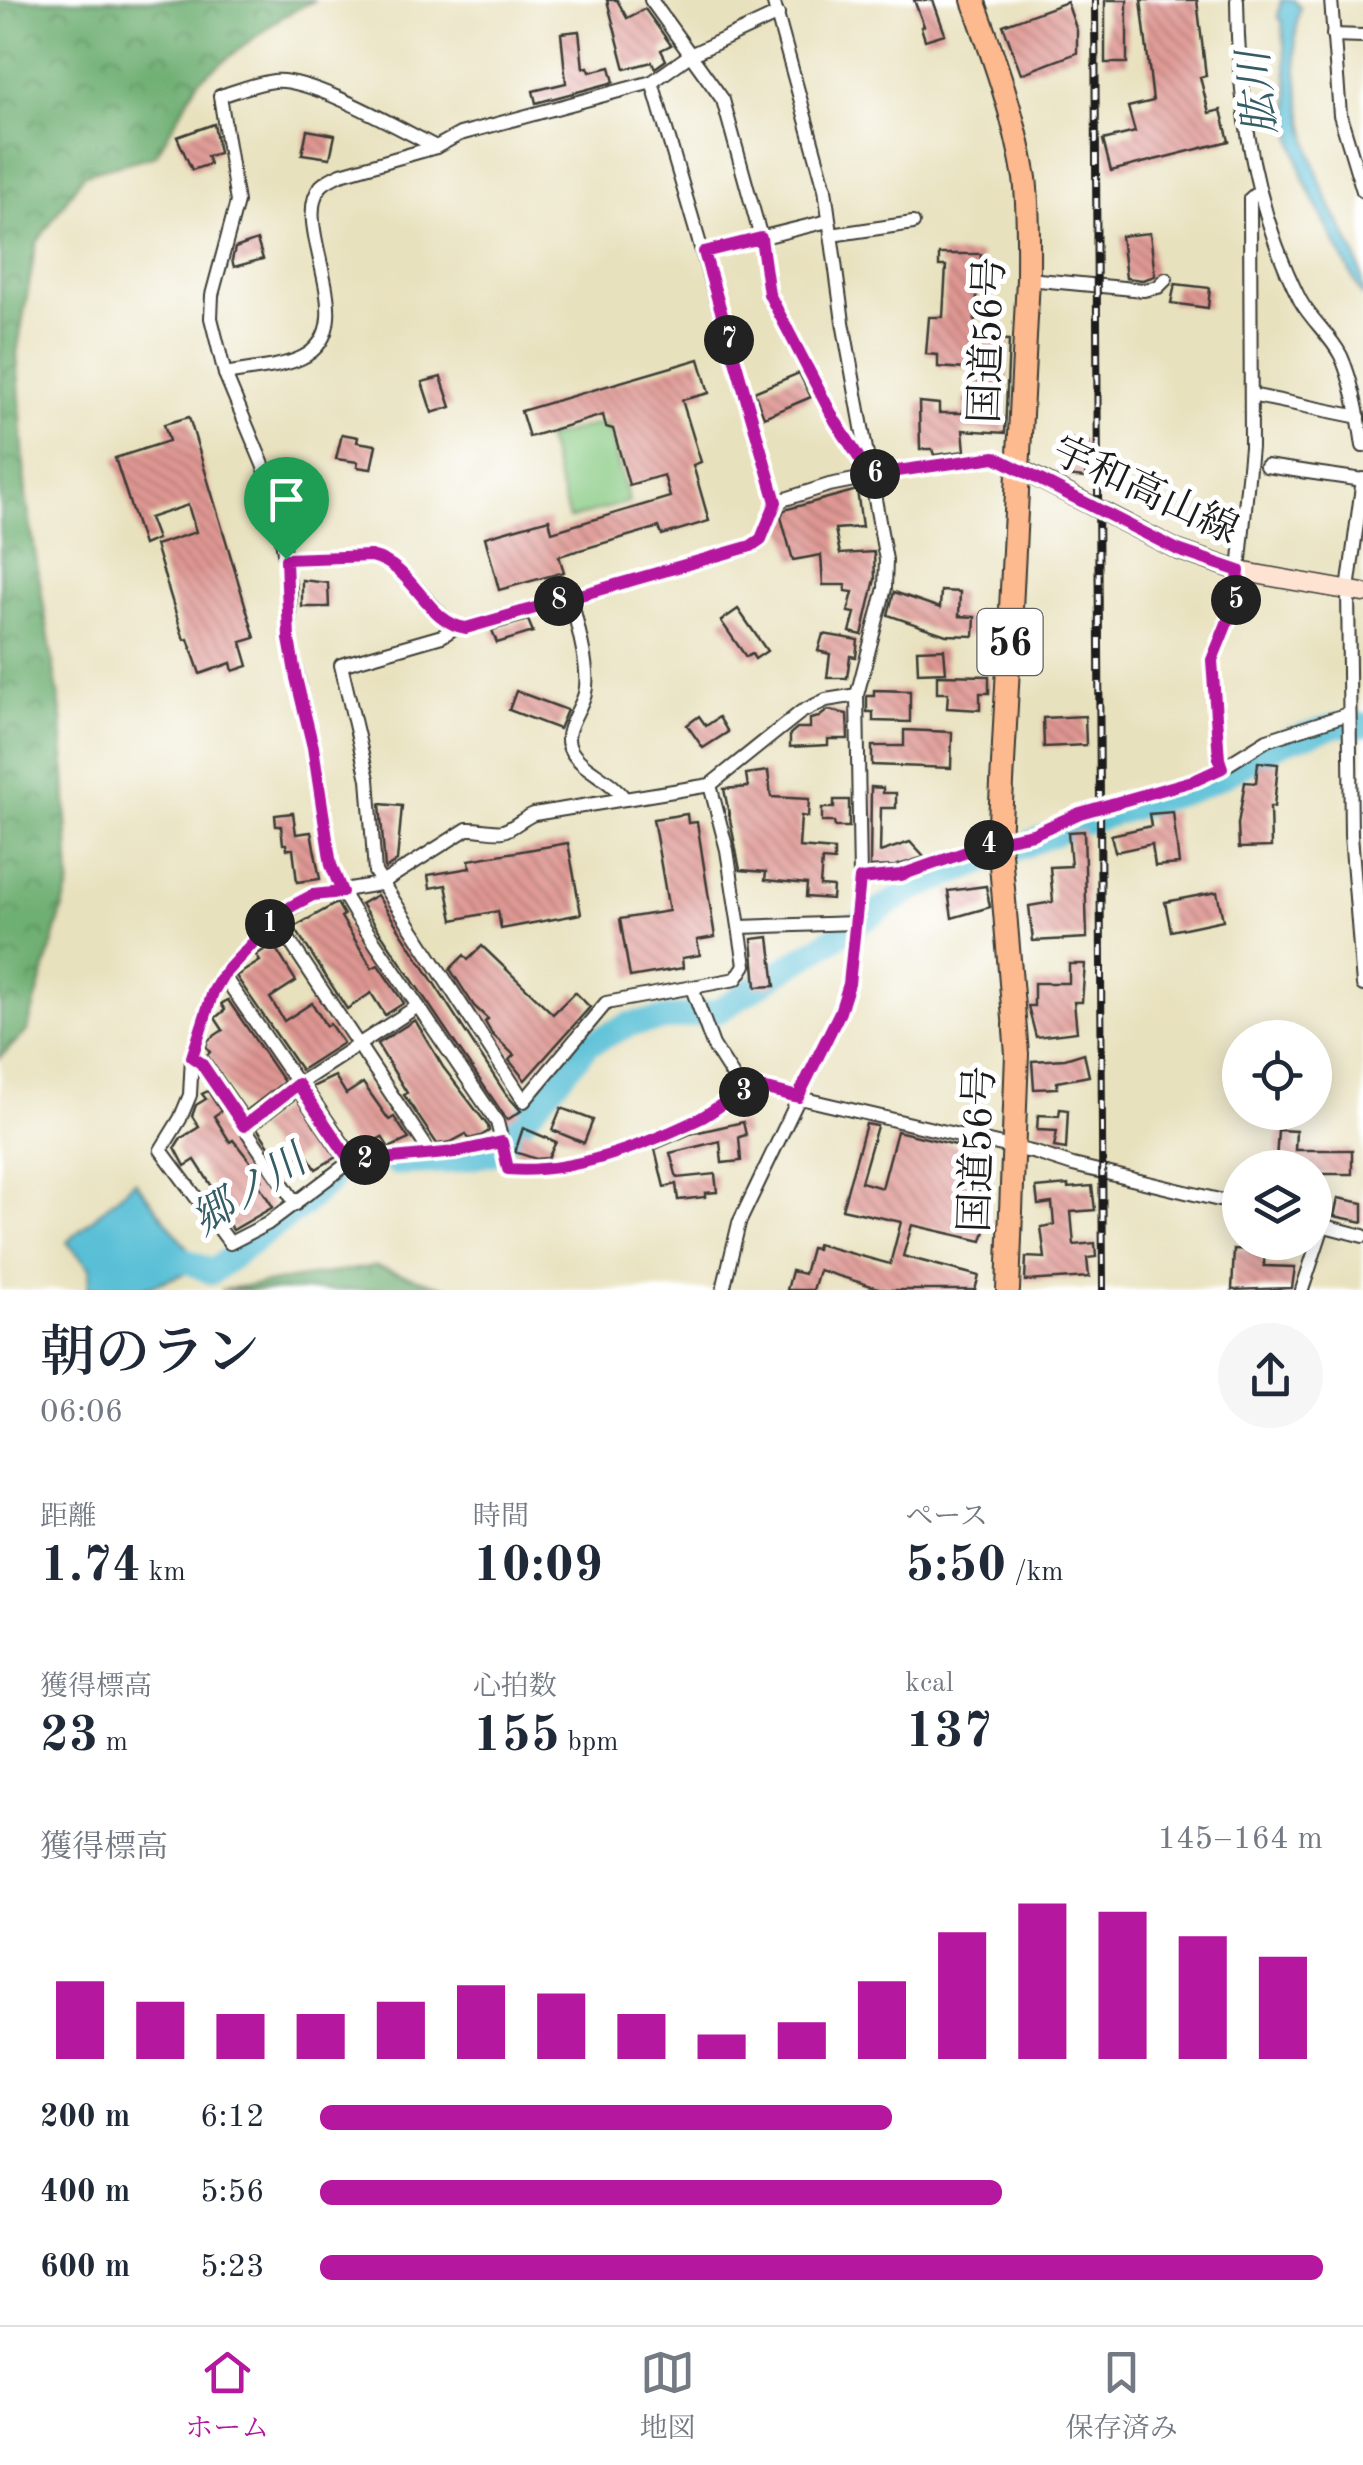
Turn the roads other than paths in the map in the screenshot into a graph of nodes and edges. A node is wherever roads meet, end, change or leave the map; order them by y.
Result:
1 (651, 0) edge
2 (773, 0) edge
3 (973, 0) edge
4 (1237, 0) edge
5 (1331, 0) edge
6 (778, 14) junction
7 (1333, 35) junction
8 (1363, 36) edge
9 (690, 55) junction
10 (652, 82) junction
11 (436, 146) junction
12 (1361, 182) edge
13 (1259, 191) junction
14 (913, 222) dead end
15 (830, 228) junction
16 (761, 238) junction
17 (704, 252) junction
18 (1028, 279) junction
19 (1166, 279) dead end
20 (226, 374) junction
21 (1251, 395) junction
22 (1359, 417) junction
23 (1363, 446) edge
24 (1266, 466) dead end
25 (1018, 468) junction
26 (870, 475) junction
27 (1363, 479) edge
28 (776, 502) junction
29 (286, 559) junction
30 (1239, 571) junction
31 (1356, 592) edge
32 (570, 598) junction
33 (456, 626) junction
34 (858, 695) junction
35 (1348, 714) junction
36 (1222, 768) junction
37 (710, 785) junction
38 (625, 799) junction
39 (998, 841) junction
40 (860, 879) junction
41 (380, 884) junction
42 (342, 892) junction
43 (275, 919) junction
44 (855, 923) junction
45 (740, 927) junction
46 (223, 975) junction
47 (1363, 985) edge
48 (692, 988) junction
49 (418, 1006) junction
50 (358, 1044) junction
51 (192, 1057) junction
52 (298, 1084) junction
53 (743, 1092) junction
54 (798, 1097) junction
55 (244, 1126) junction
56 (502, 1142) junction
57 (1016, 1150) junction
58 (427, 1153) junction
59 (351, 1162) junction
60 (1222, 1201) edge
61 (296, 1204) junction
62 (1332, 1228) edge
63 (1363, 1236) edge
64 (1310, 1260) edge
65 (723, 1290) edge
66 (1008, 1290) edge
67 (1302, 1290) edge

1 - 9 street
2 - 6 street
3 - 18 highway, 国道56号 / 56
4 - 13 street
5 - 7 street
6 - 9 street
6 - 15 street
7 - 8 street
7 - 12 street
9 - 10 street
9 - 16 street
10 - 11 street
10 - 17 street
11 - 20 street
11 - 20 street
13 - 21 street
13 - 22 street
14 - 15 street
15 - 16 street
15 - 26 street
16 - 17 street
16 - 26 street
17 - 28 street
18 - 19 street
18 - 25 highway, 国道56号 / 56
20 - 29 street
21 - 22 street
21 - 30 street
22 - 23 street
24 - 27 street
25 - 26 street
25 - 30 main road, 宇和高山線
25 - 39 highway, 国道56号 / 56
26 - 28 street
26 - 34 street
27 - 31 street
28 - 32 street
29 - 33 street
29 - 42 street
30 - 31 main road, 宇和高山線
30 - 36 street
31 - 35 street
32 - 33 street
32 - 38 street
33 - 41 street
34 - 37 street
34 - 40 street
35 - 36 street
35 - 47 street
36 - 39 street
37 - 38 street
37 - 45 street
38 - 41 street
39 - 40 street
39 - 57 highway, 国道56号 / 56
40 - 44 street
41 - 42 street
41 - 48 street
42 - 43 street
42 - 49 street
43 - 46 street
43 - 50 street
44 - 45 street
44 - 54 street
45 - 48 street
46 - 51 street
46 - 52 street
48 - 53 street
49 - 50 street
49 - 56 street
50 - 52 street
50 - 58 street
51 - 55 street
51 - 61 street
52 - 55 street
52 - 59 street
53 - 54 street
53 - 56 street
54 - 57 street
54 - 65 street
55 - 61 street
56 - 58 street
57 - 60 street
57 - 66 highway, 国道56号 / 56
58 - 59 street
59 - 61 street
62 - 63 street
64 - 67 street

